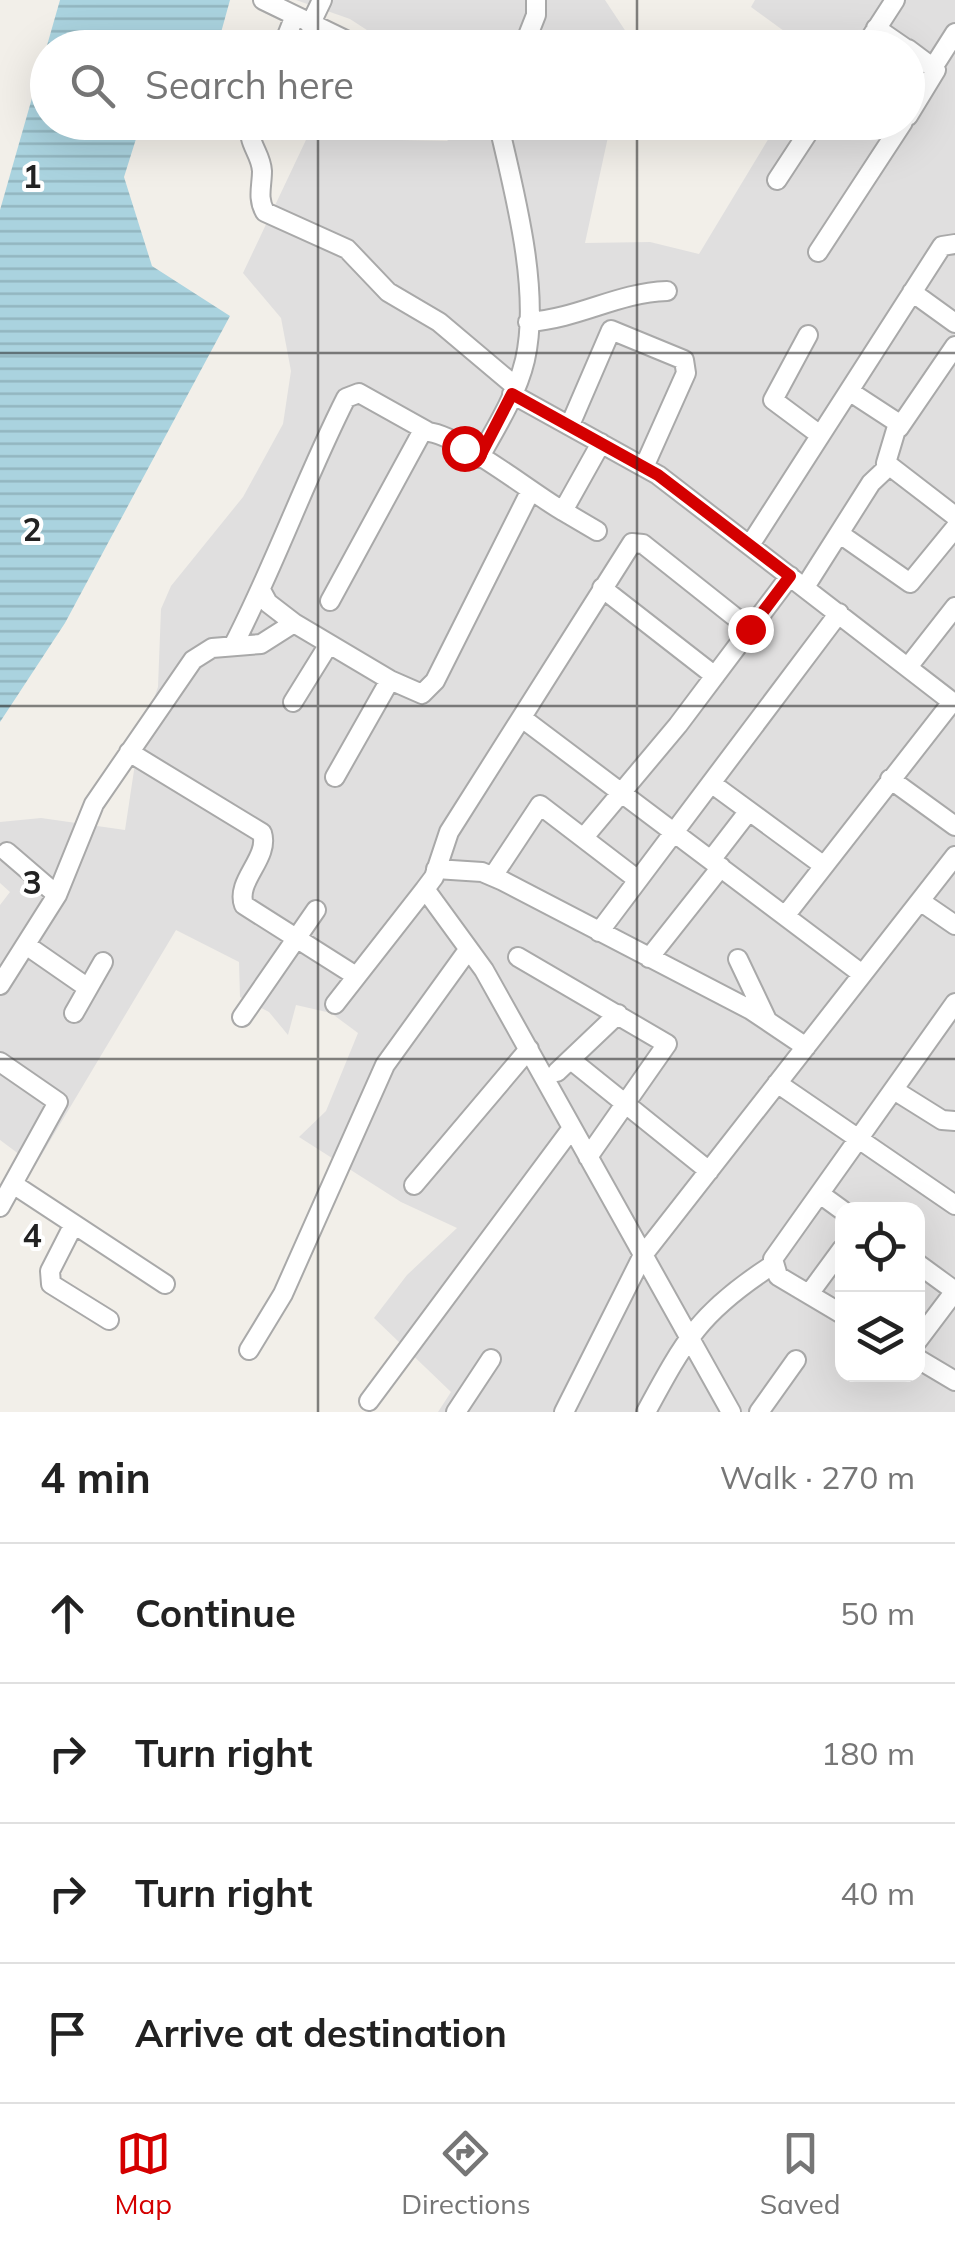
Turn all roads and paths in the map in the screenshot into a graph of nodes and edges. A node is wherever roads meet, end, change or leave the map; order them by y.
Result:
1 (262, 0) edge
2 (322, 0) edge
3 (536, 0) edge
4 (894, 0) edge
5 (302, 21) junction
6 (876, 28) joint
7 (295, 30) edge
8 (322, 30) edge
9 (530, 30) edge
10 (879, 30) edge
11 (955, 33) edge
12 (925, 60) edge
13 (934, 66) junction
14 (925, 90) edge
15 (250, 140) edge
16 (502, 140) edge
17 (804, 140) edge
18 (891, 140) edge
19 (778, 180) dead end
20 (955, 244) edge
21 (818, 252) dead end
22 (668, 291) dead end
23 (912, 292) junction
24 (528, 322) junction
25 (955, 323) edge
26 (808, 335) dead end
27 (955, 346) edge
28 (514, 390) junction
29 (849, 391) junction
30 (570, 425) junction
31 (899, 428) junction
32 (426, 430) junction
33 (820, 435) junction
34 (601, 443) junction
35 (479, 458) junction
36 (889, 466) junction
37 (644, 467) junction
38 (530, 492) junction
39 (563, 512) junction
40 (955, 516) edge
41 (955, 528) edge
42 (597, 531) dead end
43 (840, 534) junction
44 (750, 545) junction
45 (798, 581) junction
46 (602, 588) junction
47 (262, 592) junction
48 (330, 602) dead end
49 (955, 607) edge
50 (840, 614) junction
51 (294, 623) junction
52 (750, 629) junction
53 (329, 644) junction
54 (234, 646) junction
55 (908, 667) junction
56 (715, 676) junction
57 (390, 680) junction
58 (293, 702) dead end
59 (953, 703) edge
60 (522, 718) junction
61 (128, 752) junction
62 (335, 777) dead end
63 (890, 779) junction
64 (711, 783) junction
65 (622, 792) junction
66 (748, 812) junction
67 (955, 826) edge
68 (674, 831) junction
69 (584, 836) junction
70 (7, 852) dead end
71 (955, 856) edge
72 (716, 863) junction
73 (824, 866) junction
74 (492, 876) junction
75 (430, 880) junction
76 (638, 880) junction
77 (57, 895) junction
78 (920, 901) junction
79 (316, 910) dead end
80 (785, 916) junction
81 (955, 925) edge
82 (599, 932) junction
83 (297, 938) junction
84 (26, 945) junction
85 (468, 950) junction
86 (518, 957) dead end
87 (649, 958) junction
88 (738, 959) dead end
89 (104, 962) dead end
90 (862, 974) junction
91 (356, 976) junction
92 (0, 985) edge
93 (88, 988) junction
94 (335, 1004) dead end
95 (74, 1013) dead end
96 (618, 1014) junction
97 (952, 1015) edge
98 (242, 1016) dead end
99 (766, 1020) junction
100 (806, 1047) junction
101 (529, 1050) junction
102 (0, 1062) edge
103 (777, 1083) junction
104 (894, 1090) junction
105 (624, 1107) junction
106 (955, 1121) edge
107 (572, 1128) junction
108 (860, 1140) junction
109 (588, 1156) junction
110 (709, 1172) junction
111 (13, 1184) junction
112 (414, 1184) dead end
113 (820, 1194) junction
114 (835, 1205) edge
115 (955, 1205) edge
116 (0, 1207) edge
117 (74, 1224) junction
118 (643, 1256) junction
119 (835, 1258) edge
120 (771, 1266) junction
121 (925, 1269) edge
122 (164, 1284) dead end
123 (955, 1291) edge
124 (809, 1294) junction
125 (835, 1310) edge
126 (108, 1320) dead end
127 (925, 1331) edge
128 (688, 1335) junction
129 (249, 1350) dead end
130 (490, 1359) dead end
131 (796, 1360) dead end
132 (925, 1363) edge
133 (953, 1377) edge
134 (370, 1401) dead end
135 (456, 1412) edge
136 (564, 1412) edge
137 (646, 1412) edge
138 (731, 1412) edge
139 (759, 1412) edge

1 - 5 street
2 - 5 street
3 - 9 street
4 - 6 street
5 - 7 street
5 - 8 street
6 - 10 street
11 - 13 street
12 - 13 street
13 - 14 street
15 - 28 street
16 - 24 street
17 - 19 street
18 - 21 street
20 - 23 street
22 - 24 street
23 - 25 street
23 - 29 street
24 - 28 street
26 - 33 street
27 - 31 street
28 - 30 street
28 - 35 street
29 - 31 street
29 - 33 street
30 - 34 street
30 - 37 street
31 - 36 street
32 - 35 street
32 - 47 street
32 - 48 street
33 - 44 street
34 - 37 street
34 - 39 street
35 - 38 street
36 - 40 street
36 - 43 street
37 - 44 street
38 - 39 street
38 - 57 street
39 - 42 street
41 - 43 street
43 - 45 street
44 - 45 street
45 - 50 street
45 - 52 street
46 - 52 street
46 - 56 street
46 - 60 street
47 - 51 street
47 - 54 street
49 - 55 street
50 - 55 street
50 - 64 street
51 - 53 street
51 - 54 street
52 - 56 street
53 - 57 street
53 - 58 street
54 - 61 street
55 - 59 street
56 - 65 street
57 - 62 street
59 - 63 street
60 - 65 street
60 - 75 street
61 - 77 street
61 - 83 street
63 - 67 street
63 - 73 street
64 - 66 street
64 - 68 street
65 - 68 street
65 - 69 street
66 - 72 street
66 - 73 street
68 - 72 street
68 - 76 street
69 - 74 street
69 - 76 street
70 - 77 street
71 - 78 street
72 - 80 street
72 - 87 street
73 - 80 street
74 - 75 street
74 - 82 street
75 - 85 street
75 - 91 street
76 - 82 street
77 - 84 street
78 - 81 street
78 - 90 street
79 - 83 street
80 - 90 street
82 - 87 street
83 - 91 street
83 - 98 street
84 - 92 street
84 - 93 street
85 - 101 street
85 - 129 street
86 - 96 street
87 - 99 street
88 - 99 street
89 - 93 street
90 - 100 street
91 - 94 street
93 - 95 street
96 - 105 street
96 - 105 street
97 - 104 street
99 - 100 street
100 - 103 street
101 - 107 street
101 - 112 street
102 - 111 street
103 - 108 street
103 - 110 street
104 - 106 street
104 - 108 street
105 - 109 street
105 - 110 street
107 - 109 street
107 - 134 street
108 - 113 street
108 - 115 street
109 - 118 street
110 - 118 street
111 - 116 street
111 - 117 street
113 - 114 street
113 - 120 street
117 - 122 street
117 - 126 street
118 - 128 street
118 - 136 street
119 - 124 street
120 - 124 street
120 - 128 street
121 - 123 street
123 - 127 street
124 - 125 street
128 - 137 street
128 - 138 street
130 - 135 street
131 - 139 street
132 - 133 street

